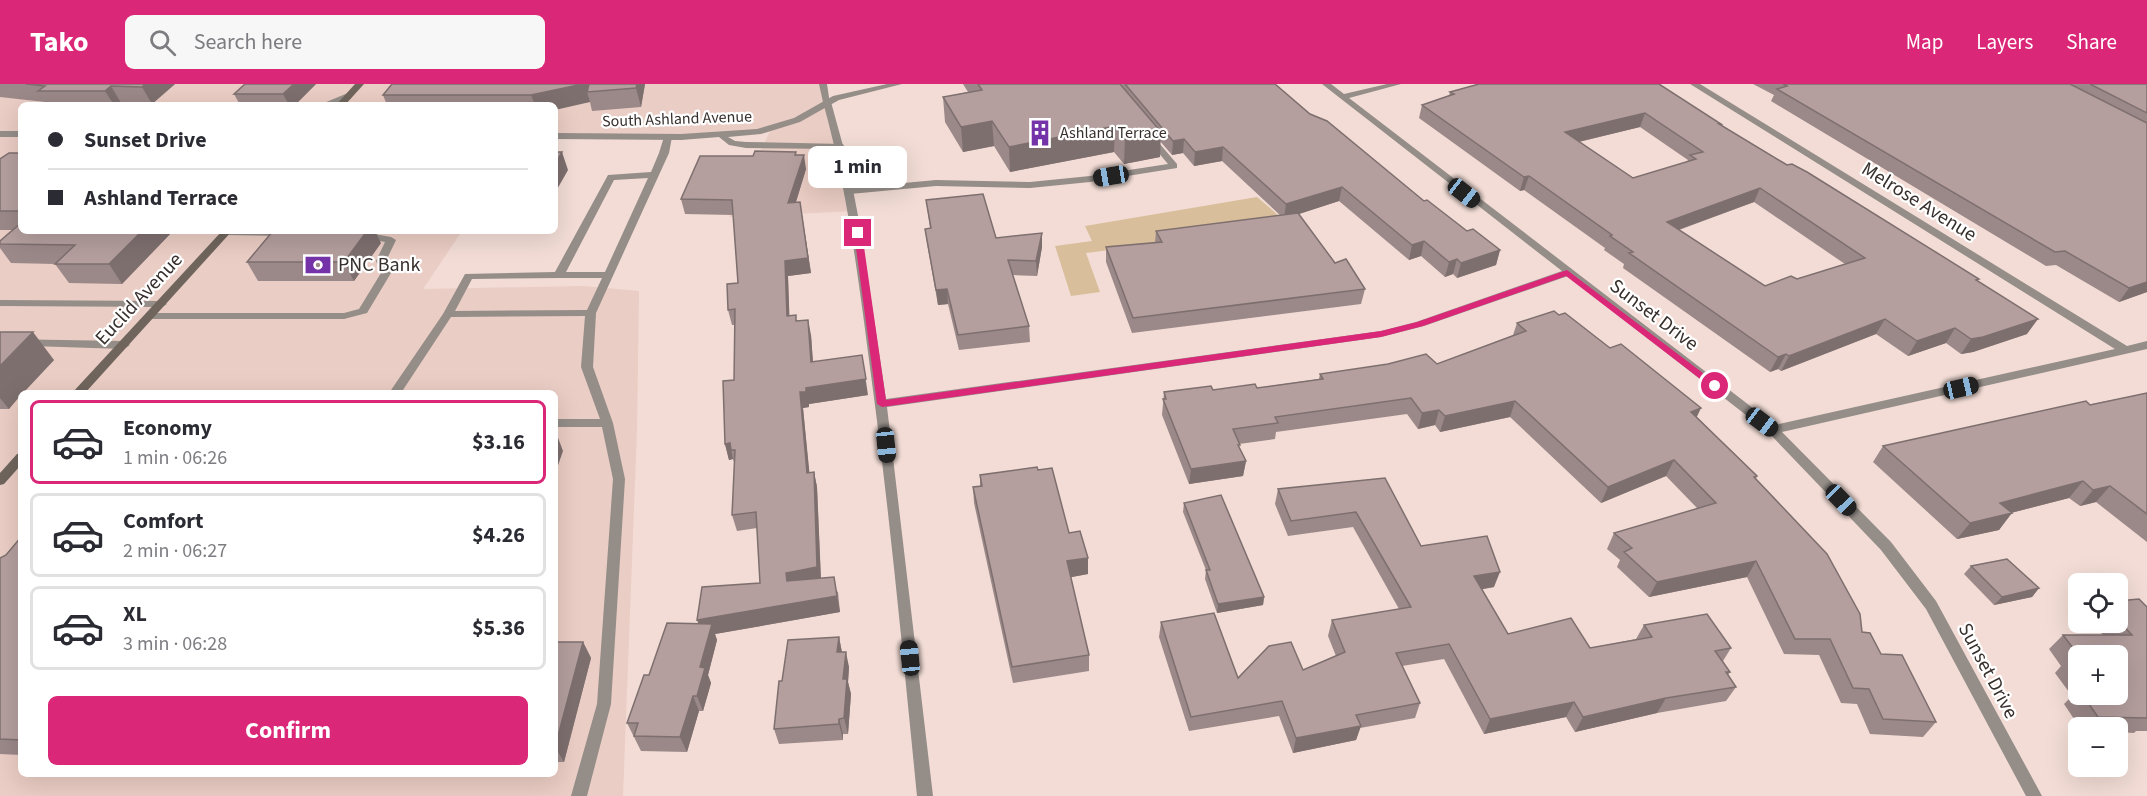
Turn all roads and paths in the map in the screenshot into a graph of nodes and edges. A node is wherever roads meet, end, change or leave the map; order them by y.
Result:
1 (360, 84) edge
2 (823, 84) edge
3 (898, 84) edge
4 (1326, 84) edge
5 (1397, 84) edge
6 (1694, 84) edge
7 (348, 96) junction
8 (1342, 97) junction
9 (331, 102) edge
10 (343, 102) edge
11 (827, 102) junction
12 (0, 134) edge
13 (18, 134) edge
14 (1146, 134) edge
15 (719, 135) junction
16 (558, 136) edge
17 (668, 137) junction
18 (840, 146) junction
19 (654, 175) junction
20 (850, 191) junction
21 (224, 234) edge
22 (353, 235) edge
23 (1567, 273) junction
24 (559, 275) junction
25 (608, 275) junction
26 (0, 303) edge
27 (162, 304) junction
28 (591, 313) junction
29 (448, 314) junction
30 (150, 316) junction
31 (0, 342) edge
32 (124, 345) junction
33 (2147, 345) edge
34 (2125, 350) junction
35 (81, 390) edge
36 (397, 390) edge
37 (882, 404) junction
38 (558, 423) edge
39 (607, 423) junction
40 (1773, 430) junction
41 (18, 461) edge
42 (0, 481) edge
43 (579, 796) edge
44 (925, 796) edge
45 (2034, 796) edge

1 - 7 main road
2 - 11 street
3 - 11 street, South Ashland Avenue
4 - 8 street, Sunset Drive
5 - 8 street
6 - 34 street, Melrose Avenue
7 - 9 street
7 - 10 main road
8 - 23 street, Sunset Drive
11 - 15 street, South Ashland Avenue
11 - 18 street
12 - 13 street
14 - 20 street
15 - 17 street, South Ashland Avenue
15 - 18 street
16 - 17 street, South Ashland Avenue
17 - 19 street
18 - 20 street
19 - 24 street
19 - 25 street
20 - 37 street
21 - 27 main road, Euclid Avenue
22 - 30 street
23 - 37 street
23 - 40 street, Sunset Drive
24 - 25 street
24 - 29 street
25 - 28 street
26 - 27 street
27 - 30 main road, Euclid Avenue
28 - 29 street
28 - 39 street
29 - 36 street
30 - 32 main road, Euclid Avenue
31 - 32 street
32 - 35 main road, Euclid Avenue
33 - 34 street
34 - 40 street
37 - 44 street
38 - 39 street
39 - 43 street
40 - 45 street, Sunset Drive
41 - 42 main road

